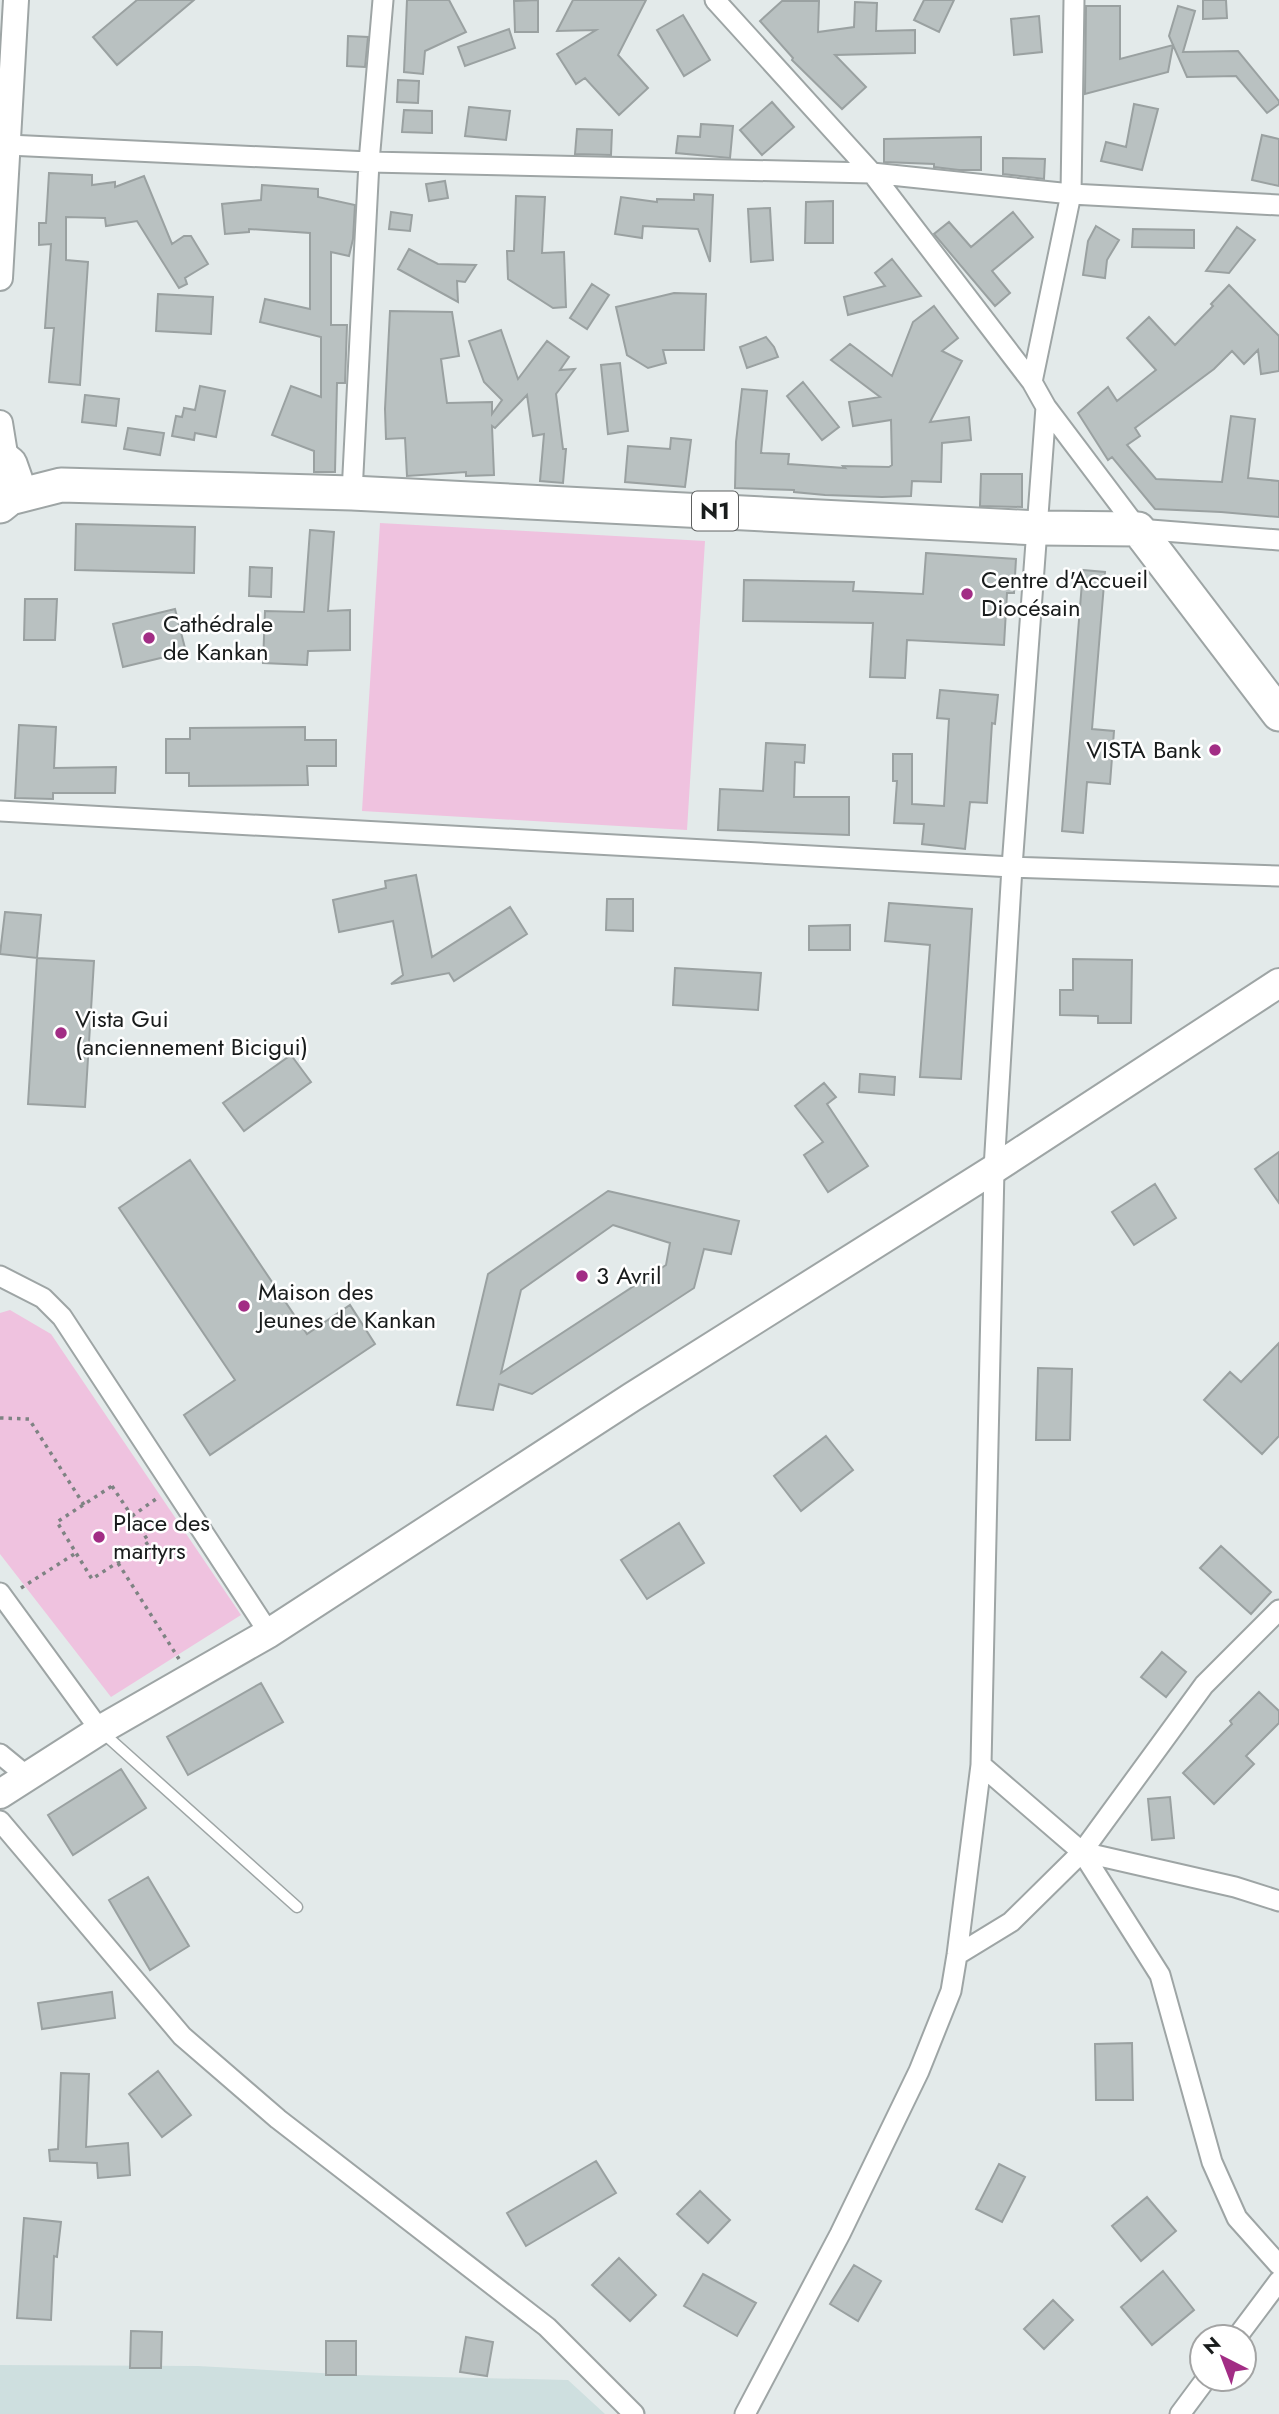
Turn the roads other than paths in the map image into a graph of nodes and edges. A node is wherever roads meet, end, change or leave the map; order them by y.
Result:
1 (16, 0) edge
2 (383, 0) edge
3 (1074, 0) edge
4 (718, 1) edge
5 (8, 145) junction
6 (369, 162) junction
7 (872, 173) junction
8 (1071, 194) junction
9 (1279, 205) edge
10 (0, 278) edge
11 (1032, 382) junction
12 (1046, 407) junction
13 (0, 423) edge
14 (5, 460) edge
15 (61, 485) junction
16 (352, 493) junction
17 (3, 505) edge
18 (1038, 528) junction
19 (1138, 529) junction
20 (1279, 540) edge
21 (1279, 714) edge
22 (0, 811) edge
23 (1012, 867) junction
24 (1279, 876) edge
25 (1279, 983) edge
26 (993, 1169) junction
27 (0, 1276) edge
28 (2, 1596) edge
29 (1279, 1609) edge
30 (269, 1633) junction
31 (100, 1730) junction
32 (0, 1754) edge
33 (981, 1765) junction
34 (28, 1777) junction
35 (0, 1794) edge
36 (0, 1821) edge
37 (1082, 1852) junction
38 (1279, 1901) edge
39 (297, 1907) dead end
40 (957, 1955) junction
41 (1279, 2265) edge
42 (1279, 2281) edge
43 (1248, 2323) edge
44 (1196, 2393) edge
45 (634, 2414) edge
46 (745, 2414) edge
47 (1180, 2414) edge

1 - 5 street
2 - 6 street
3 - 8 street
4 - 7 street
5 - 6 street
5 - 10 street
6 - 7 street
6 - 16 street
7 - 8 street
7 - 11 street
8 - 9 street
8 - 11 street
11 - 12 street
12 - 18 street
12 - 19 street
13 - 14 street
14 - 15 highway, N1
14 - 17 highway, N1
15 - 16 highway, N1
15 - 17 highway, N1
16 - 18 highway, N1
18 - 19 highway, N1
18 - 23 street
19 - 20 street
19 - 21 highway
22 - 23 street
23 - 24 street
23 - 26 street
25 - 26 main road
26 - 30 main road
26 - 33 street
27 - 30 street
28 - 31 street
29 - 37 street
30 - 31 main road
31 - 34 main road
31 - 39 lane
32 - 34 street
33 - 37 street
33 - 40 street
34 - 35 main road
36 - 45 street
37 - 38 street
37 - 40 street
37 - 41 street
40 - 46 street
42 - 43 street
44 - 47 street

